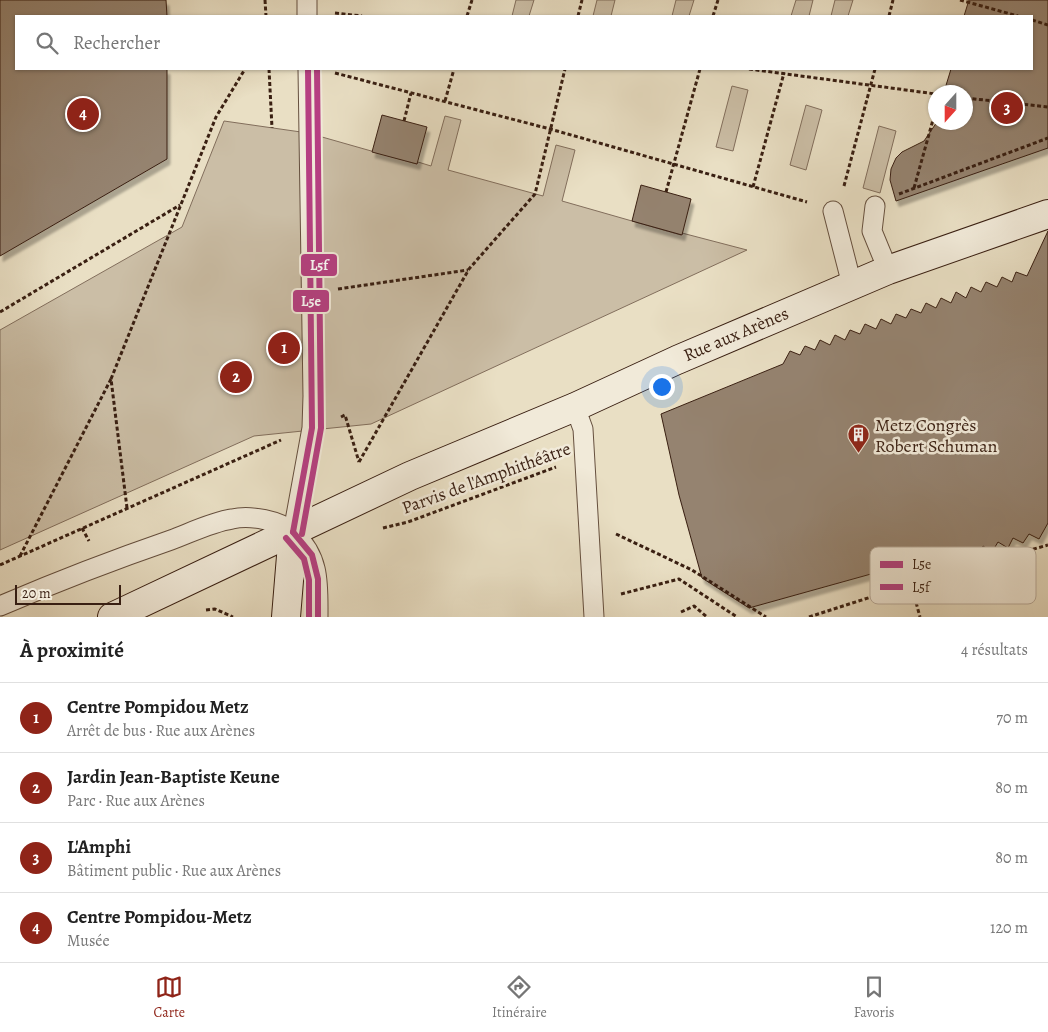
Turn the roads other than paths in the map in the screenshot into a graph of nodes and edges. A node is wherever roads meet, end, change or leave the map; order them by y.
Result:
1 (307, 0) edge
2 (307, 15) edge
3 (308, 70) edge
4 (875, 206) dead end
5 (833, 211) dead end
6 (1048, 214) edge
7 (888, 270) junction
8 (852, 285) junction
9 (574, 407) junction
10 (293, 532) junction
11 (0, 606) edge
12 (112, 617) edge
13 (286, 617) edge
14 (318, 617) edge
15 (594, 617) edge

1 - 2 lane
3 - 10 lane
4 - 7 lane
5 - 8 lane
6 - 7 main road, Rue aux Arènes
7 - 8 main road, Rue aux Arènes
8 - 9 main road, Rue aux Arènes
9 - 10 main road, Rue aux Arènes
9 - 15 lane
10 - 11 lane
10 - 12 main road, Rue aux Arènes
10 - 13 main road
10 - 14 lane

